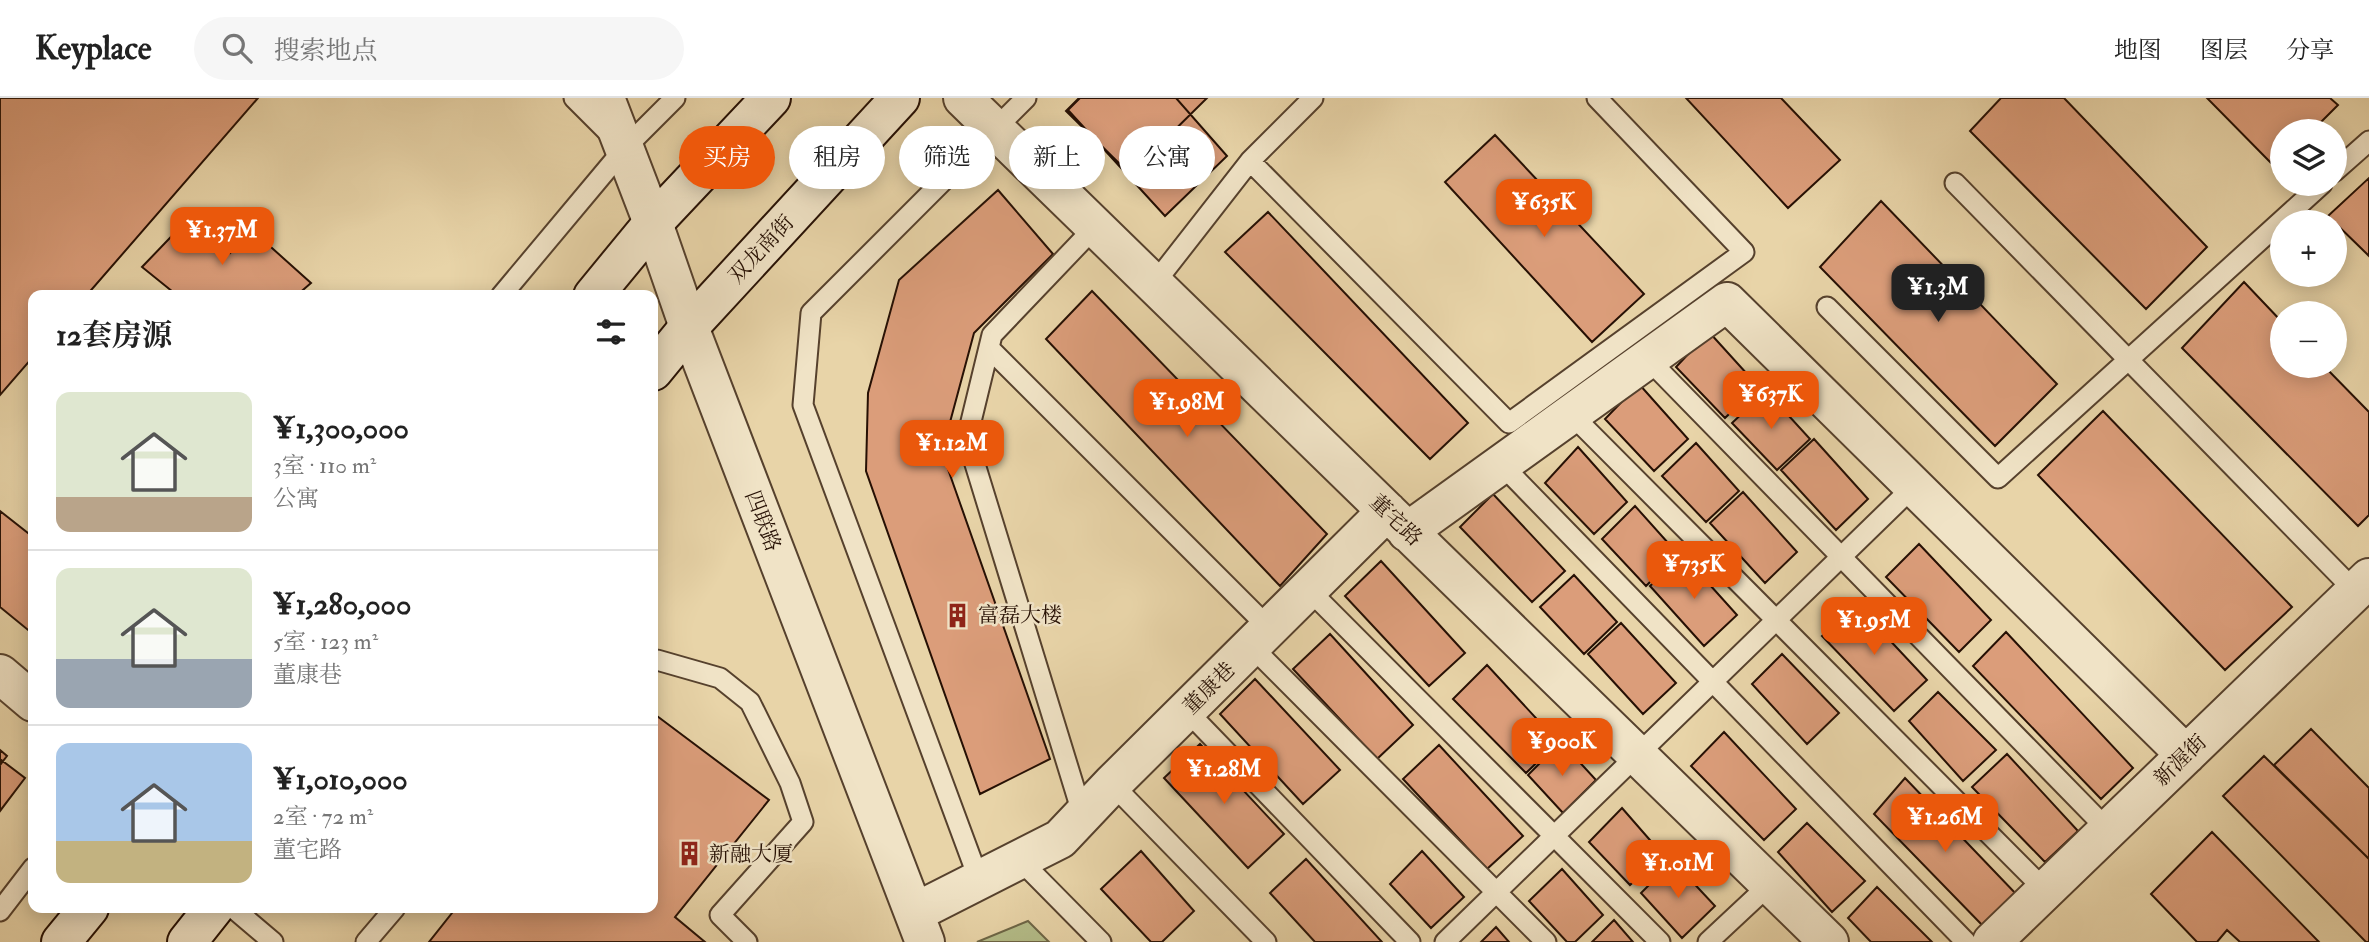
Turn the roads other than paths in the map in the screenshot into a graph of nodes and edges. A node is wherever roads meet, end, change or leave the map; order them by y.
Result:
1 (574, 98) edge
2 (605, 98) edge
3 (676, 98) edge
4 (771, 98) edge
5 (900, 98) edge
6 (963, 98) edge
7 (1026, 98) edge
8 (1312, 98) edge
9 (1597, 98) edge
10 (993, 126) edge
11 (995, 128) joint
12 (2369, 141) edge
13 (624, 149) junction
14 (2347, 160) edge
15 (1250, 161) junction
16 (1955, 183) dead end
17 (934, 189) edge
18 (2309, 196) edge
19 (653, 223) junction
20 (1096, 227) junction
21 (1154, 284) junction
22 (506, 290) edge
23 (598, 290) edge
24 (1827, 307) dead end
25 (689, 327) junction
26 (989, 348) junction
27 (1648, 359) junction
28 (2128, 360) junction
29 (658, 366) edge
30 (1571, 414) junction
31 (1501, 464) junction
32 (1914, 486) junction
33 (1397, 522) junction
34 (1841, 557) junction
35 (2362, 585) edge
36 (1308, 589) junction
37 (1776, 620) junction
38 (1260, 637) junction
39 (658, 660) edge
40 (0, 674) edge
41 (1713, 681) junction
42 (28, 698) edge
43 (1186, 710) junction
44 (1636, 755) junction
45 (2186, 755) junction
46 (1112, 784) junction
47 (1083, 816) junction
48 (2108, 830) junction
49 (1554, 835) junction
50 (1020, 860) junction
51 (28, 875) edge
52 (979, 880) junction
53 (1769, 885) junction
54 (2045, 890) junction
55 (1496, 892) junction
56 (0, 911) edge
57 (85, 913) edge
58 (210, 913) edge
59 (239, 913) edge
60 (390, 913) edge
61 (920, 927) edge
62 (61, 942) edge
63 (187, 942) edge
64 (274, 942) edge
65 (366, 942) edge
66 (747, 942) edge
67 (1101, 942) edge
68 (1266, 942) edge
69 (1410, 942) edge
70 (1445, 942) edge
71 (1546, 942) edge
72 (1660, 942) edge
73 (1708, 942) edge
74 (1829, 942) edge
75 (1966, 942) edge
76 (1992, 942) edge

1 - 13 lane
2 - 13 street, 四联路
3 - 13 lane
4 - 19 street
5 - 25 street, 双龙南街
6 - 10 street, 董宅路
7 - 11 lane
8 - 15 lane
9 - 15 lane
11 - 20 street, 董宅路
12 - 14 lane
13 - 19 street, 四联路
13 - 22 lane
15 - 21 lane
16 - 28 lane
17 - 52 lane
18 - 28 lane
19 - 23 street
19 - 25 street, 四联路
20 - 21 street, 董宅路
20 - 26 lane
21 - 33 street, 董宅路
24 - 28 lane
25 - 29 street, 双龙南街
25 - 61 street, 四联路
26 - 38 lane
26 - 47 lane
27 - 30 street, 董康巷
27 - 32 street, 董康巷
27 - 34 lane
28 - 35 lane
30 - 31 street, 董康巷
30 - 37 lane
31 - 33 street, 董康巷
31 - 41 lane
32 - 34 lane
32 - 45 street
33 - 36 street, 董康巷
33 - 44 street, 董宅路
34 - 37 lane
34 - 48 lane
35 - 45 street, 新渥街
36 - 38 street, 董康巷
36 - 49 lane
37 - 41 lane
37 - 54 lane
38 - 43 street, 董康巷
38 - 55 lane
39 - 66 lane
40 - 42 street
41 - 44 lane
41 - 75 lane
43 - 46 street, 董康巷
43 - 69 lane
44 - 49 lane
44 - 53 street, 董宅路
45 - 48 street, 新渥街
46 - 47 street, 董康巷
46 - 68 lane
47 - 50 street, 董康巷
48 - 54 street, 新渥街
49 - 55 lane
49 - 72 lane
50 - 52 street, 董康巷
50 - 67 lane
51 - 56 lane
52 - 61 street, 董康巷
53 - 73 lane
53 - 74 street, 董宅路
54 - 76 street, 新渥街
55 - 70 lane
55 - 71 lane
57 - 62 street
58 - 63 street
59 - 64 lane
60 - 65 lane

